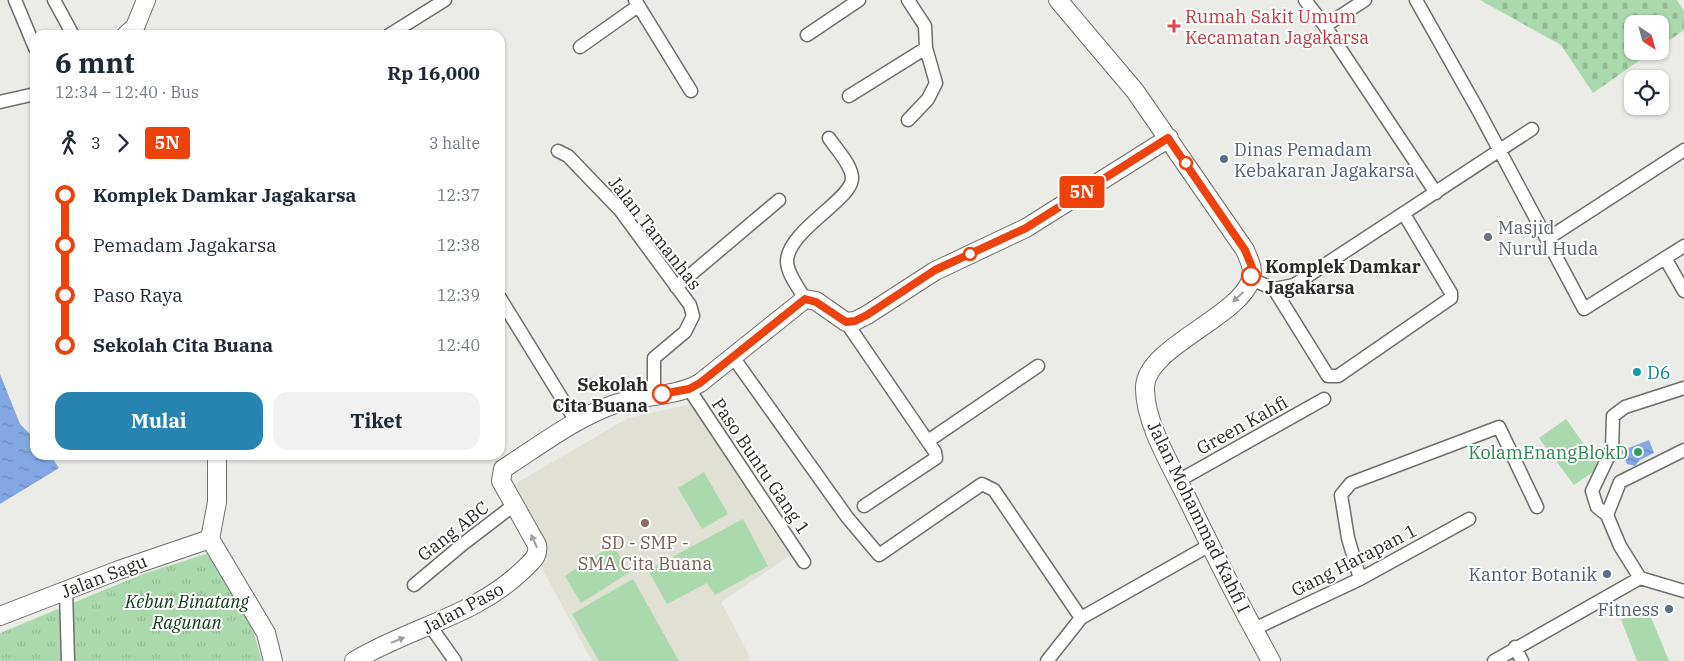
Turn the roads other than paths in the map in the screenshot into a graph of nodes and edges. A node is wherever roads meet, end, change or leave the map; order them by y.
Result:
1 (14, 0) edge
2 (54, 0) edge
3 (146, 0) edge
4 (445, 0) edge
5 (858, 0) edge
6 (908, 0) edge
7 (1058, 0) edge
8 (1305, 0) edge
9 (1365, 0) edge
10 (1416, 0) edge
11 (637, 3) edge
12 (1326, 26) junction
13 (70, 30) edge
14 (132, 30) edge
15 (397, 30) edge
16 (807, 35) dead end
17 (30, 37) edge
18 (580, 46) dead end
19 (926, 48) junction
20 (691, 92) dead end
21 (30, 95) edge
22 (849, 96) dead end
23 (18, 98) junction
24 (0, 102) edge
25 (0, 107) edge
26 (908, 120) dead end
27 (1532, 129) dead end
28 (829, 138) dead end
29 (1168, 138) junction
30 (1684, 150) edge
31 (558, 151) dead end
32 (1499, 151) junction
33 (1436, 193) junction
34 (779, 200) dead end
35 (1404, 214) junction
36 (1547, 239) junction
37 (1684, 246) edge
38 (1665, 258) junction
39 (1251, 279) junction
40 (676, 287) junction
41 (1274, 289) junction
42 (1684, 292) edge
43 (805, 299) junction
44 (505, 306) edge
45 (846, 322) junction
46 (733, 357) junction
47 (1038, 366) dead end
48 (1684, 388) edge
49 (689, 389) junction
50 (654, 396) junction
51 (1324, 399) dead end
52 (577, 423) junction
53 (928, 441) junction
54 (1684, 450) edge
55 (217, 460) edge
56 (1178, 481) junction
57 (514, 506) junction
58 (864, 506) dead end
59 (1537, 508) dead end
60 (1607, 515) junction
61 (1469, 520) dead end
62 (210, 539) junction
63 (1210, 545) junction
64 (804, 562) dead end
65 (1640, 578) junction
66 (1360, 579) junction
67 (414, 585) dead end
68 (66, 590) junction
69 (1684, 591) edge
70 (0, 616) edge
71 (1081, 618) junction
72 (430, 627) junction
73 (1254, 629) junction
74 (1515, 648) junction
75 (68, 661) edge
76 (273, 661) edge
77 (354, 661) edge
78 (455, 661) edge
79 (1047, 661) edge
80 (1271, 661) edge
81 (1494, 661) edge
82 (1522, 661) edge

1 - 17 street
2 - 13 street
3 - 14 main road
4 - 15 street
5 - 16 street
6 - 19 street
7 - 29 main road
8 - 12 street
9 - 12 street
10 - 32 street
11 - 18 street
11 - 20 street
12 - 33 street
19 - 22 street
19 - 26 street
21 - 23 street
23 - 24 street
23 - 25 street
27 - 32 street
28 - 43 street
29 - 39 main road
29 - 45 main road
30 - 36 street
31 - 40 street, Jalan Tamanhas
32 - 33 street
32 - 36 street
33 - 35 street
34 - 40 street
35 - 41 street
35 - 41 street
36 - 38 street
37 - 38 street
38 - 42 street
39 - 41 street
39 -> 56 main road, Jalan Mohammad Kahfi I
40 - 50 street, Jalan Tamanhas
43 - 45 main road
43 - 46 main road, Jalan Paso
44 - 52 street
45 - 53 street
46 - 49 main road, Jalan Paso
46 - 71 street
47 - 53 street
48 - 60 street
49 - 50 main road, Jalan Paso
49 - 64 street, Paso Buntu Gang 1
50 - 52 main road, Jalan Paso
51 - 56 street, Green Kahfi
52 - 57 main road, Jalan Paso
53 - 58 street
54 - 60 street
55 - 62 main road
56 - 63 main road, Jalan Mohammad Kahfi I
57 - 67 street, Gang ABC
72 -> 57 main road, Jalan Paso
59 - 66 street
60 - 65 street
61 - 66 street, Gang Harapan 1
62 - 68 main road, Jalan Sagu
62 - 76 main road
63 - 71 street
63 - 73 main road, Jalan Mohammad Kahfi I
65 - 69 street
65 - 74 street
66 - 73 street, Gang Harapan 1
68 - 70 main road, Jalan Sagu
68 - 75 street
71 - 79 street
77 -> 72 main road, Jalan Paso
72 - 78 street
73 - 80 main road, Jalan Mohammad Kahfi I
74 - 81 street
74 - 82 street

